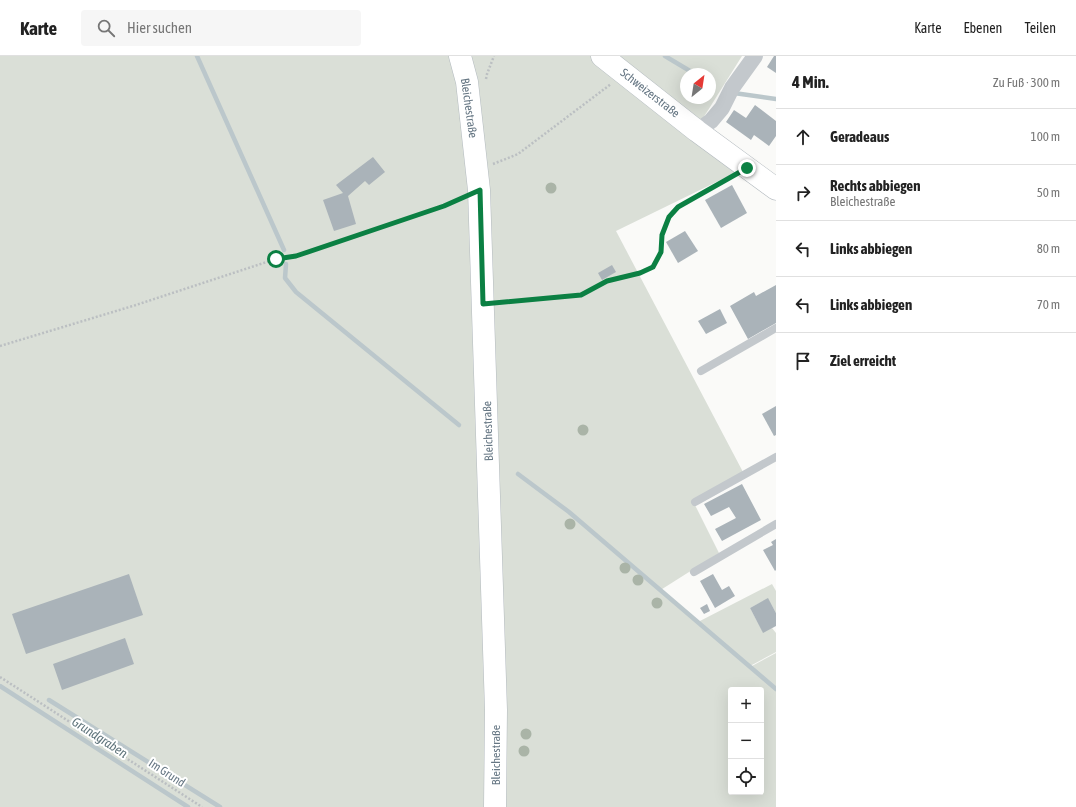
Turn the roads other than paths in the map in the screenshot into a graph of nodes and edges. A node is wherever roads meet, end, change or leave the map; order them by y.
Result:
1 (460, 56) edge
2 (602, 56) edge
3 (755, 56) edge
4 (697, 131) junction
5 (776, 188) edge
6 (776, 328) edge
7 (701, 371) dead end
8 (776, 457) edge
9 (695, 502) dead end
10 (776, 524) edge
11 (694, 572) dead end
12 (496, 807) edge

1 - 12 main road, Bleichestraße
2 - 4 main road, Schweizerstraße
3 - 4 street
4 - 5 main road, Schweizerstraße
6 - 7 lane
8 - 9 lane
10 - 11 lane

